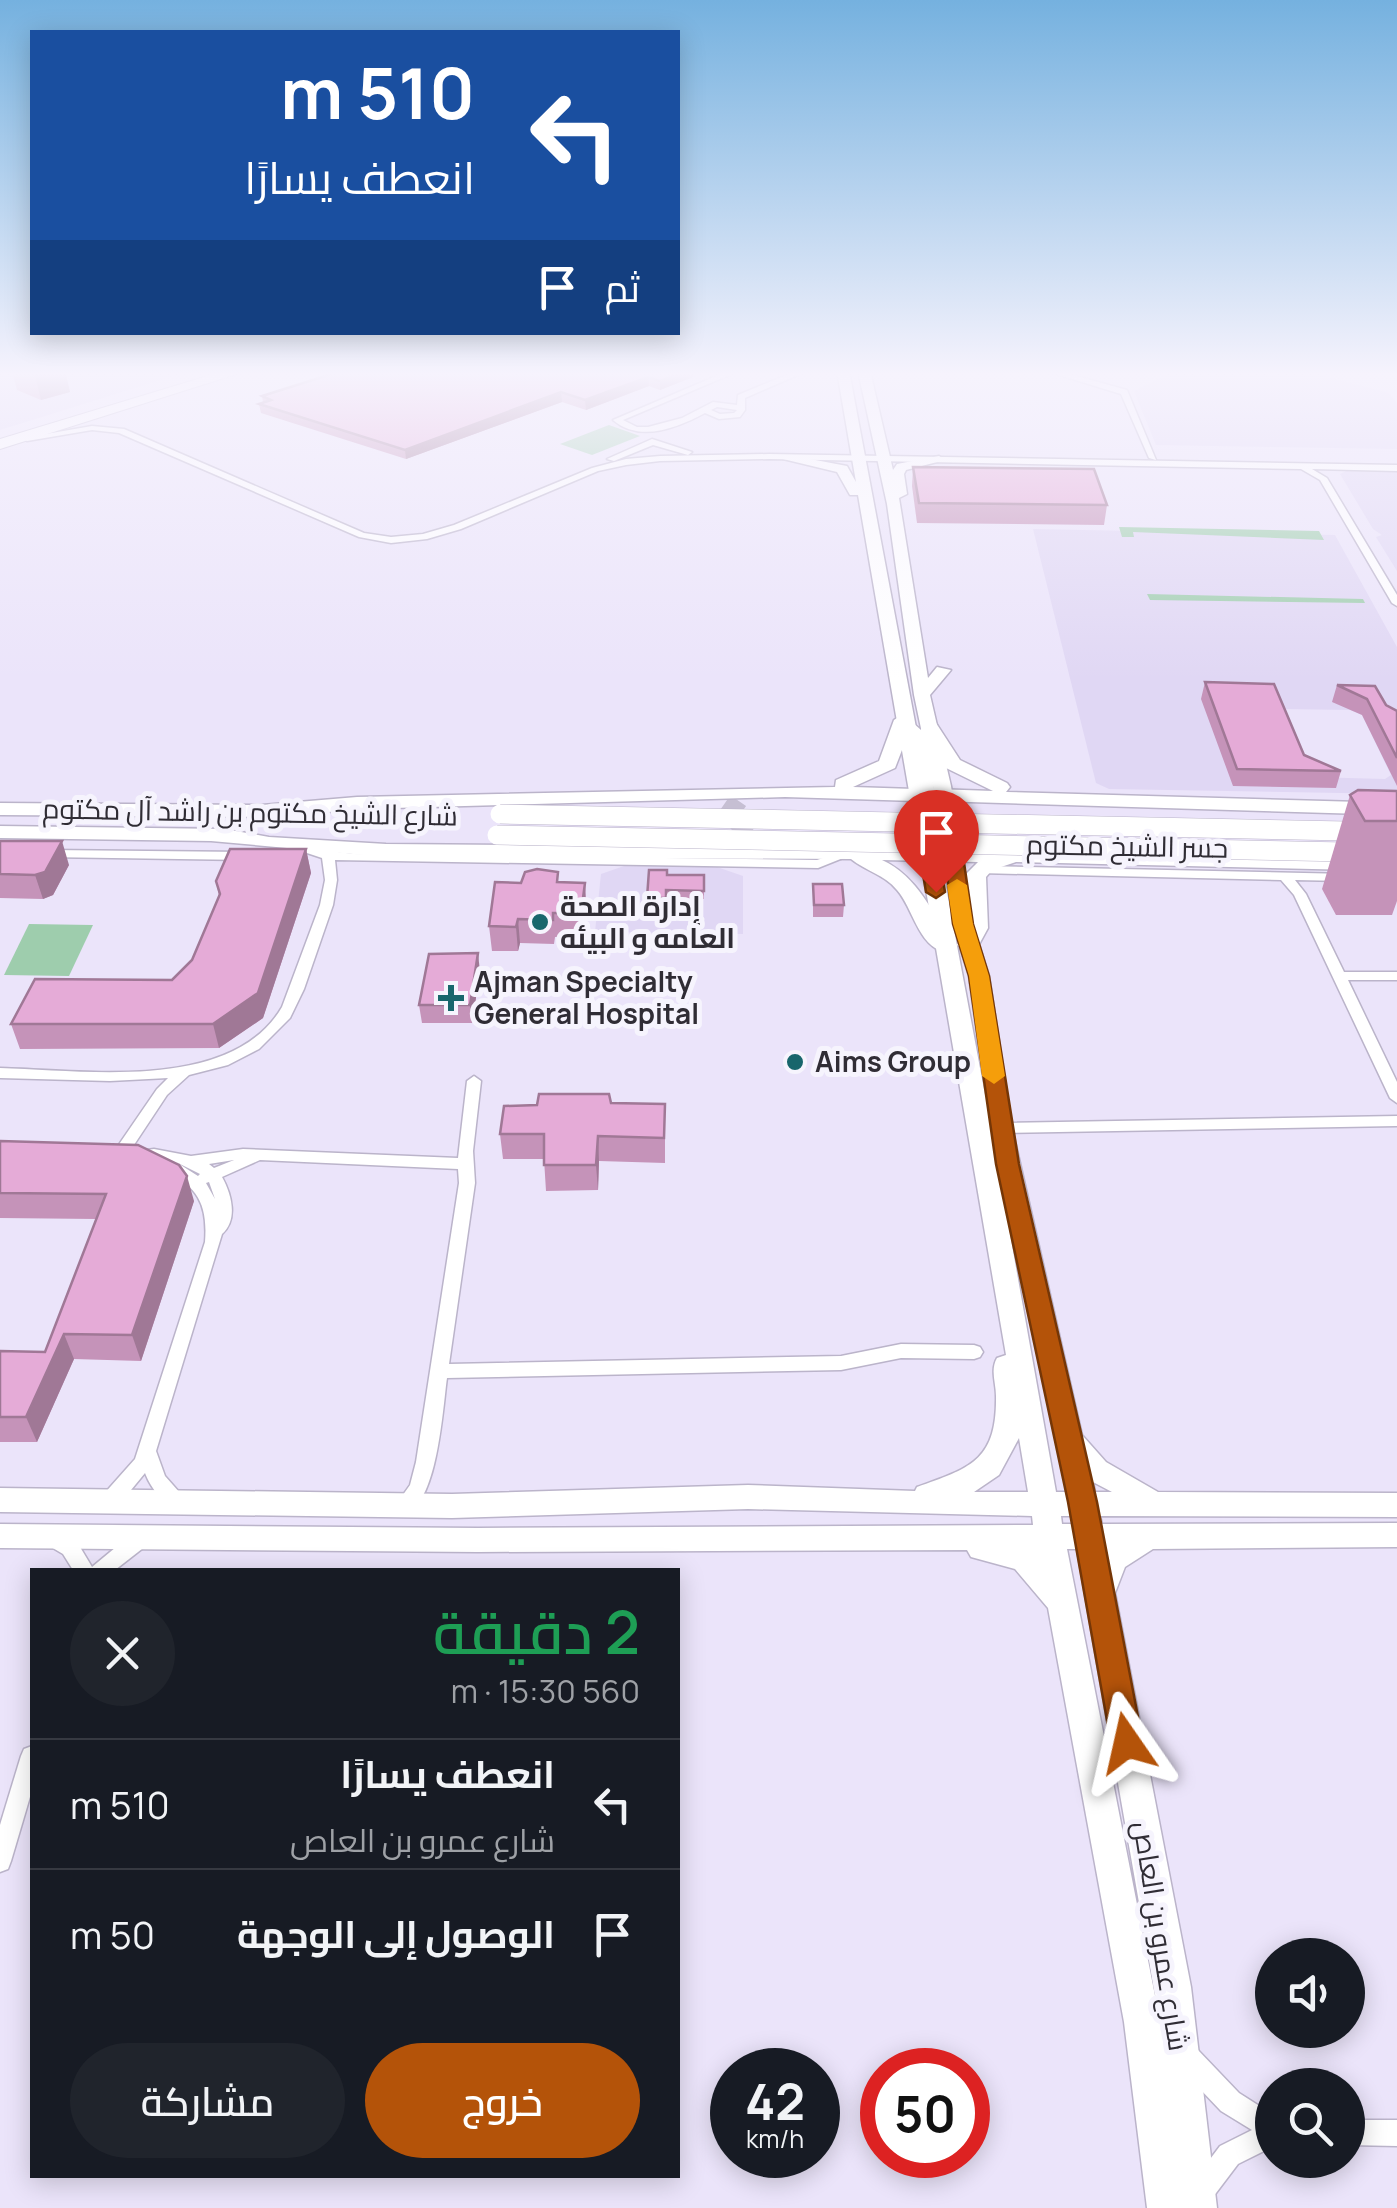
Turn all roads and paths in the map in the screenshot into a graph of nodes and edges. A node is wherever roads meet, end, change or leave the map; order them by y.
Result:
1 (221, 474) edge
2 (582, 474) edge
3 (585, 474) edge
4 (845, 474) edge
5 (867, 474) edge
6 (874, 474) edge
7 (878, 474) edge
8 (897, 474) edge
9 (1314, 474) edge
10 (1327, 474) edge
11 (1323, 478) junction
12 (565, 482) junction
13 (865, 504) junction
14 (894, 504) junction
15 (896, 523) junction
16 (906, 586) junction
17 (924, 592) dead end
18 (1397, 603) edge
19 (943, 670) dead end
20 (922, 695) junction
21 (903, 720) junction
22 (928, 727) junction
23 (444, 784) dead end
24 (803, 790) junction
25 (648, 793) junction
26 (1048, 797) junction
27 (0, 799) edge
28 (1182, 802) junction
29 (724, 803) dead end
30 (11, 809) edge
31 (975, 809) junction
32 (1397, 809) edge
33 (1135, 814) dead end
34 (498, 816) junction
35 (934, 820) junction
36 (0, 832) edge
37 (1397, 832) edge
38 (212, 834) junction
39 (723, 841) dead end
40 (290, 843) junction
41 (989, 849) junction
42 (610, 850) junction
43 (669, 850) junction
44 (1153, 851) dead end
45 (1397, 852) edge
46 (36, 853) edge
47 (847, 854) junction
48 (1036, 856) junction
49 (749, 857) junction
50 (1186, 860) junction
51 (1234, 861) junction
52 (330, 862) junction
53 (584, 862) junction
54 (1397, 866) edge
55 (979, 871) junction
56 (1286, 876) junction
57 (1311, 876) junction
58 (1397, 878) edge
59 (1298, 888) junction
60 (956, 945) junction
61 (1341, 976) junction
62 (1397, 976) edge
63 (184, 1072) junction
64 (0, 1073) edge
65 (474, 1081) dead end
66 (1397, 1098) edge
67 (1397, 1120) edge
68 (1001, 1128) junction
69 (100, 1156) edge
70 (125, 1156) junction
71 (267, 1156) junction
72 (194, 1160) junction
73 (465, 1164) junction
74 (205, 1178) junction
75 (1011, 1318) junction
76 (974, 1352) dead end
77 (438, 1371) junction
78 (1067, 1436) junction
79 (147, 1452) junction
80 (794, 1498) junction
81 (0, 1500) edge
82 (1159, 1501) junction
83 (109, 1502) junction
84 (1083, 1502) junction
85 (180, 1503) junction
86 (1045, 1503) junction
87 (1397, 1505) edge
88 (404, 1506) junction
89 (1397, 1535) edge
90 (0, 1536) edge
91 (50, 1536) junction
92 (1090, 1537) junction
93 (142, 1538) junction
94 (1052, 1538) junction
95 (1150, 1538) junction
96 (934, 1539) junction
97 (82, 1568) edge
98 (103, 1568) edge
99 (1098, 1602) junction
100 (1064, 1606) junction
101 (30, 1762) edge
102 (0, 1860) edge
103 (1178, 2035) junction
104 (1255, 2118) edge
105 (1365, 2133) edge
106 (1397, 2133) edge
107 (1255, 2140) edge
108 (1187, 2207) edge

1 - 12 street
2 - 12 street
3 - 12 street
4 - 13 main road
5 - 13 main road, شارع عمرو بن العاص
6 - 15 main road
7 - 14 main road, شارع عمرو بن العاص
8 - 14 main road
9 - 11 street
10 - 11 street
11 - 18 street
13 - 21 main road, شارع عمرو بن العاص
14 - 15 main road, شارع عمرو بن العاص
15 - 16 main road, شارع عمرو بن العاص
16 - 17 main road
16 - 20 main road, شارع عمرو بن العاص
19 - 20 main road
20 - 22 main road, شارع عمرو بن العاص
21 - 24 main road
21 - 35 main road
22 - 26 main road
22 - 35 main road, شارع عمرو بن العاص
23 - 34 main road
24 - 25 main road
24 - 35 main road
24 - 35 main road
25 - 29 main road
25 - 34 main road
26 - 28 main road
26 - 31 main road
26 - 35 main road
27 - 30 main road
28 - 32 main road
28 - 33 main road
30 - 34 main road, شارع الشيخ مكتوم بن راشد آل مكتوم
31 - 35 main road
31 - 41 main road
34 - 37 main road, جسر الشيخ مكتوم, bridge
34 - 38 main road, شارع الشيخ مكتوم بن راشد آل مكتوم
34 - 45 main road, جسر الشيخ مكتوم, bridge
35 - 41 main road
35 - 47 main road
35 - 48 main road
35 - 60 main road, شارع عمرو بن العاص
36 - 38 main road, شارع الشيخ مكتوم بن راشد آل مكتوم
38 - 40 main road
39 - 43 main road
40 - 42 main road
40 - 52 street
41 - 48 main road
42 - 43 main road
42 - 53 main road
43 - 49 main road
44 - 50 main road
46 - 52 street
47 - 49 main road
47 - 60 main road
48 - 50 main road
48 - 55 main road
49 - 53 street
50 - 51 main road
51 - 54 main road
51 - 56 street
52 - 53 street
52 - 63 street
55 - 56 street
55 - 60 main road
56 - 57 street
56 - 59 street
57 - 58 street
57 - 59 street
59 - 61 street
60 - 68 main road, شارع عمرو بن العاص
60 - 75 main road, شارع عمرو بن العاص
61 - 62 street
61 - 66 street
63 - 64 street
63 - 70 street
65 - 73 street
67 - 68 street
68 - 78 main road, شارع عمرو بن العاص
69 - 70 street
70 - 72 street
70 - 74 street
71 - 72 street
71 - 73 street
71 - 74 street
72 - 74 street
73 - 77 street
74 - 79 street
75 - 80 main road
75 - 86 main road, شارع عمرو بن العاص
76 - 77 street
77 - 88 street
78 - 82 main road
78 - 84 main road, شارع عمرو بن العاص
79 - 83 street
79 - 85 street
80 - 86 main road
80 - 88 main road
81 - 83 main road
82 - 84 main road
82 - 87 main road
83 - 85 main road
84 - 86 main road
84 - 92 main road, شارع عمرو بن العاص
85 - 88 main road
86 - 94 main road, شارع عمرو بن العاص
89 - 95 main road
90 - 91 main road
91 - 93 main road
91 - 97 street
92 - 94 main road
92 - 95 main road
92 - 99 main road, شارع عمرو بن العاص
93 - 96 main road
93 - 98 street
94 - 96 main road
94 - 100 main road, شارع عمرو بن العاص
95 - 99 main road
96 - 100 main road
99 - 103 main road, شارع عمرو بن العاص
100 - 108 main road, شارع عمرو بن العاص
101 - 102 street
103 - 104 street
103 - 108 main road, شارع عمرو بن العاص
105 - 106 street
107 - 108 street

